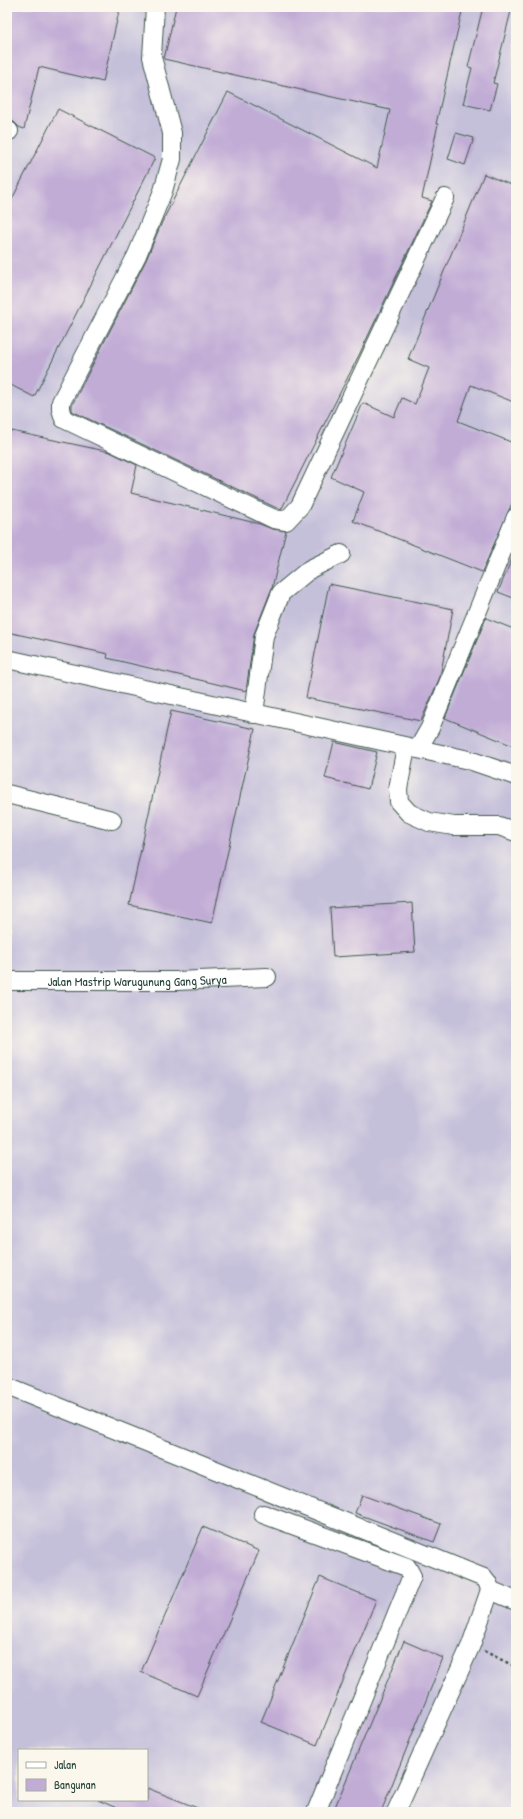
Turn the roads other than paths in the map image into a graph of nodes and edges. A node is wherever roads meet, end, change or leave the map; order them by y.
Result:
1 (155, 7) edge
2 (445, 198) dead end
3 (516, 517) edge
4 (341, 554) dead end
5 (7, 659) edge
6 (254, 714) junction
7 (412, 748) junction
8 (516, 776) edge
9 (7, 794) edge
10 (112, 820) dead end
11 (516, 832) edge
12 (267, 977) dead end
13 (7, 981) edge
14 (7, 1386) edge
15 (263, 1514) dead end
16 (490, 1590) junction
17 (516, 1601) edge
18 (316, 1812) edge
19 (396, 1812) edge

1 - 2 street
3 - 7 street
4 - 6 street
5 - 6 street
6 - 7 street
7 - 8 street
7 - 11 street
9 - 10 street
12 - 13 street, Jalan Mastrip Warugunung Gang Surya
14 - 16 street
15 - 18 street
16 - 17 street
16 - 19 street

